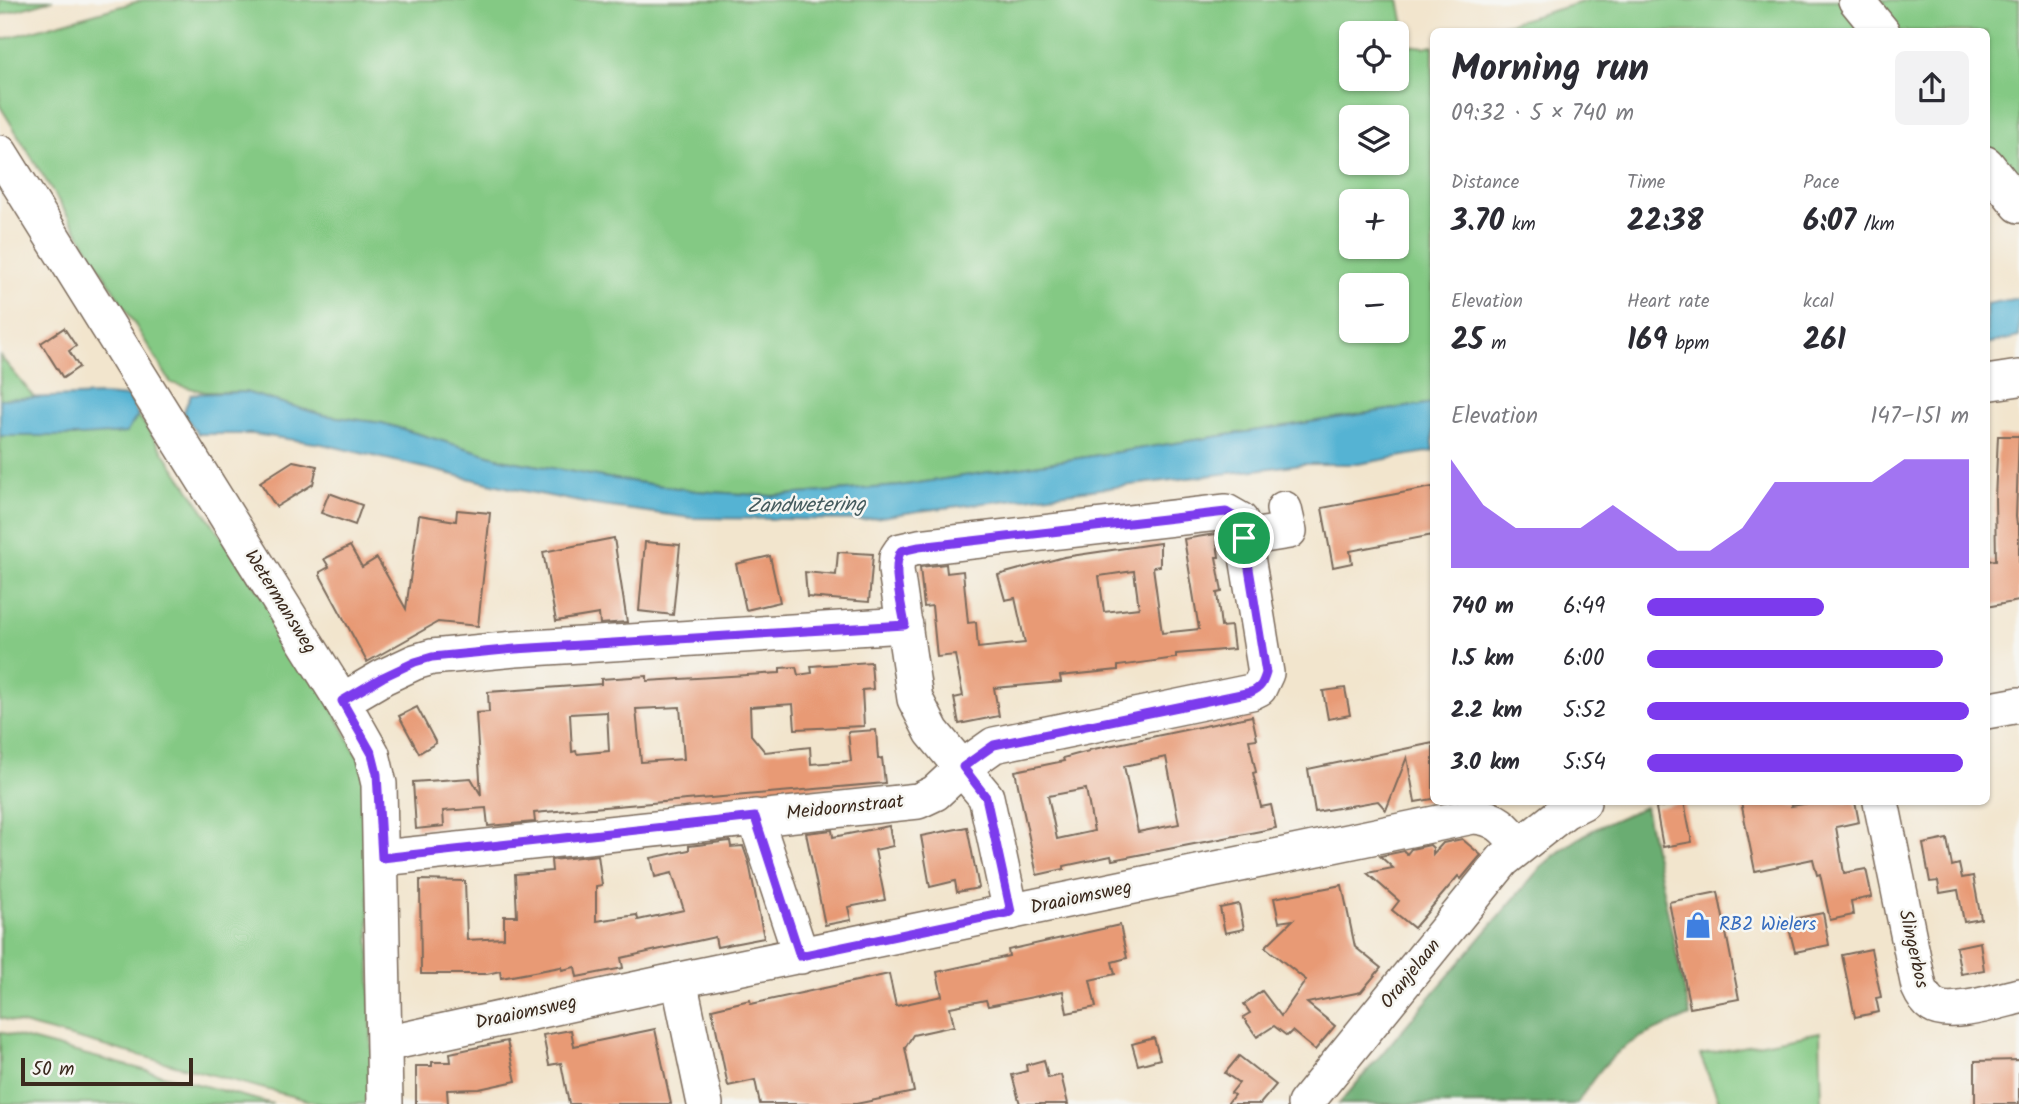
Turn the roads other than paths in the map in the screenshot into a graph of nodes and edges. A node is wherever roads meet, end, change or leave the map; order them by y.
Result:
1 (1856, 0) edge
2 (1878, 28) edge
3 (0, 153) edge
4 (1990, 169) edge
5 (2019, 205) edge
6 (2019, 377) edge
7 (1990, 382) edge
8 (1284, 509) dead end
9 (1244, 538) junction
10 (905, 625) junction
11 (342, 701) junction
12 (2019, 705) edge
13 (1990, 710) edge
14 (963, 767) junction
15 (1577, 805) edge
16 (1882, 805) edge
17 (755, 817) junction
18 (1519, 846) junction
19 (382, 858) junction
20 (1011, 912) junction
21 (800, 956) junction
22 (679, 980) junction
23 (2019, 996) edge
24 (385, 1044) junction
25 (385, 1104) edge
26 (705, 1104) edge
27 (1305, 1104) edge

1 - 2 street
3 - 11 street, Wetermansweg
4 - 5 street
6 - 7 street
8 - 9 street
9 - 10 street
9 - 14 street, Meidoornstraat
10 - 11 street
10 - 14 street
11 - 19 street, Wetermansweg
12 - 13 street
14 - 17 street, Meidoornstraat
14 - 20 street
15 - 18 street, Oranjelaan
16 - 23 street, Slingerbos
17 - 19 street, Meidoornstraat
17 - 21 street
18 - 20 street, Draaiomsweg
18 - 27 street, Oranjelaan
19 - 24 street, Wetermansweg
20 - 21 street, Draaiomsweg
21 - 22 street, Draaiomsweg
22 - 24 street, Draaiomsweg
22 - 26 street
24 - 25 street, Wetermansweg

